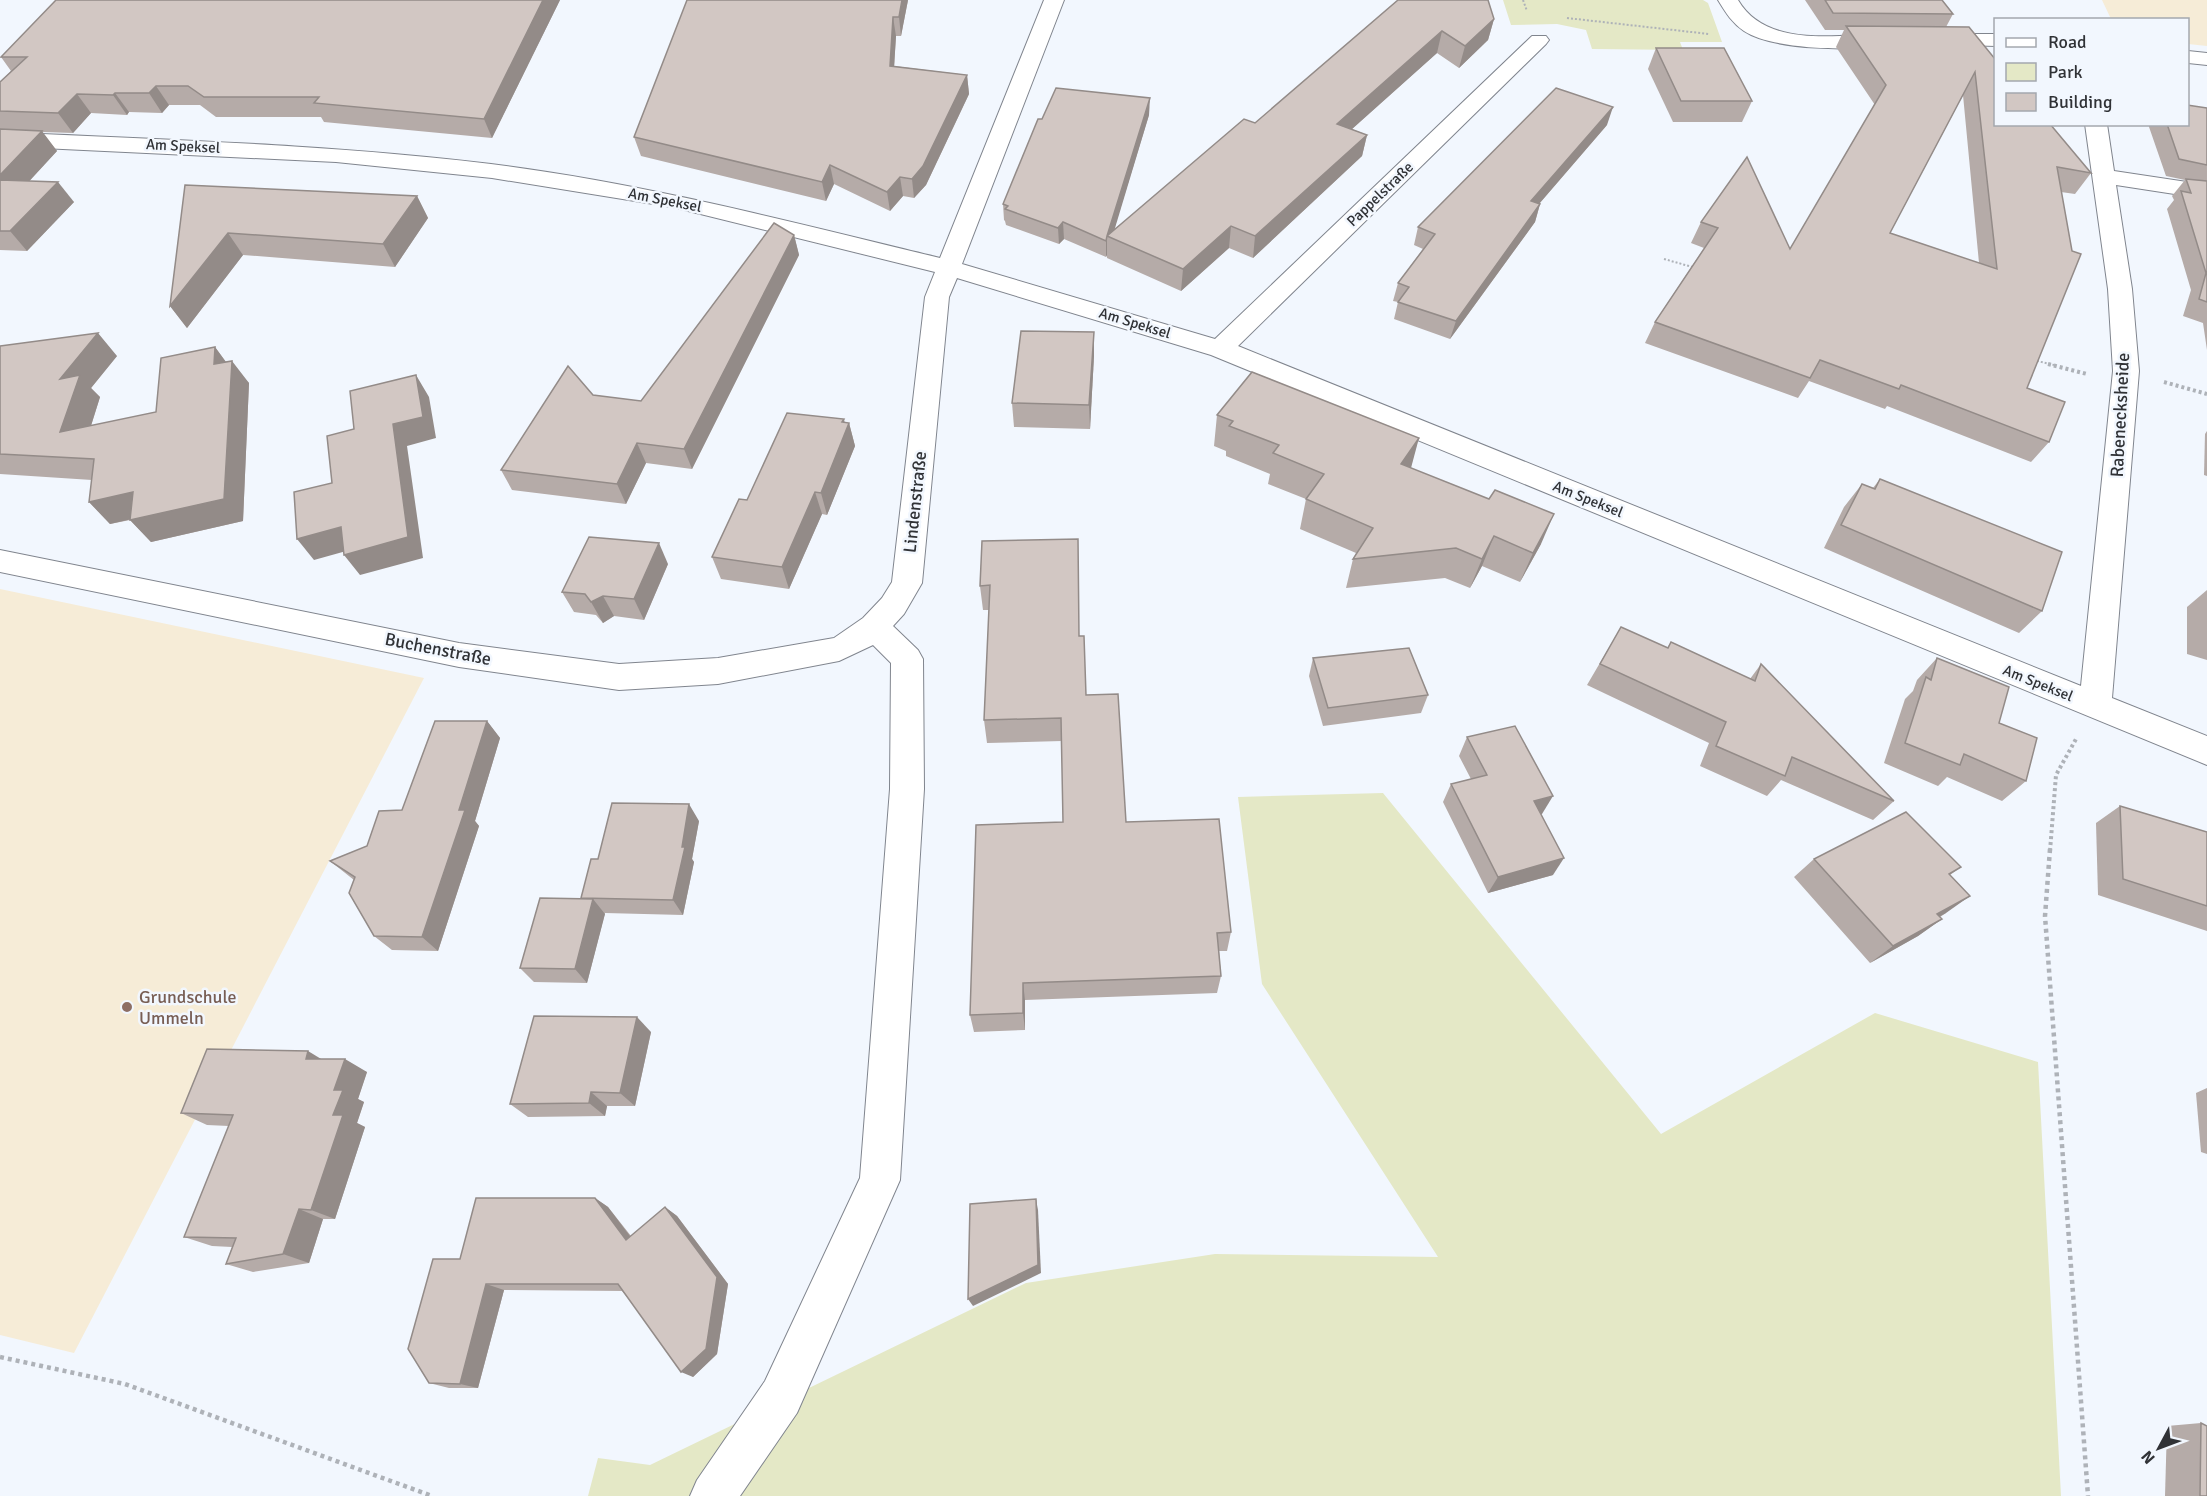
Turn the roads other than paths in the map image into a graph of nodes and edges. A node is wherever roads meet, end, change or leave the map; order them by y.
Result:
1 (1054, 0) edge
2 (1728, 0) edge
3 (1539, 40) road end
4 (1994, 40) edge
5 (2189, 57) edge
6 (2207, 59) edge
7 (2096, 126) edge
8 (0, 139) edge
9 (2105, 176) junction
10 (2207, 192) edge
11 (949, 268) junction
12 (1220, 349) junction
13 (0, 561) edge
14 (874, 627) junction
15 (2096, 706) junction
16 (2207, 751) edge
17 (713, 1496) edge

1 - 11 street, Lindenstraße
2 - 4 street
3 - 12 street, Pappelstraße
5 - 6 street
7 - 9 street, Rabenecksheide
8 - 11 street, Am Speksel
9 - 10 street
9 - 15 street, Rabenecksheide
11 - 12 street, Am Speksel
11 - 14 street, Lindenstraße
12 - 15 street, Am Speksel
13 - 14 street, Buchenstraße
14 - 17 street
15 - 16 street, Am Speksel

